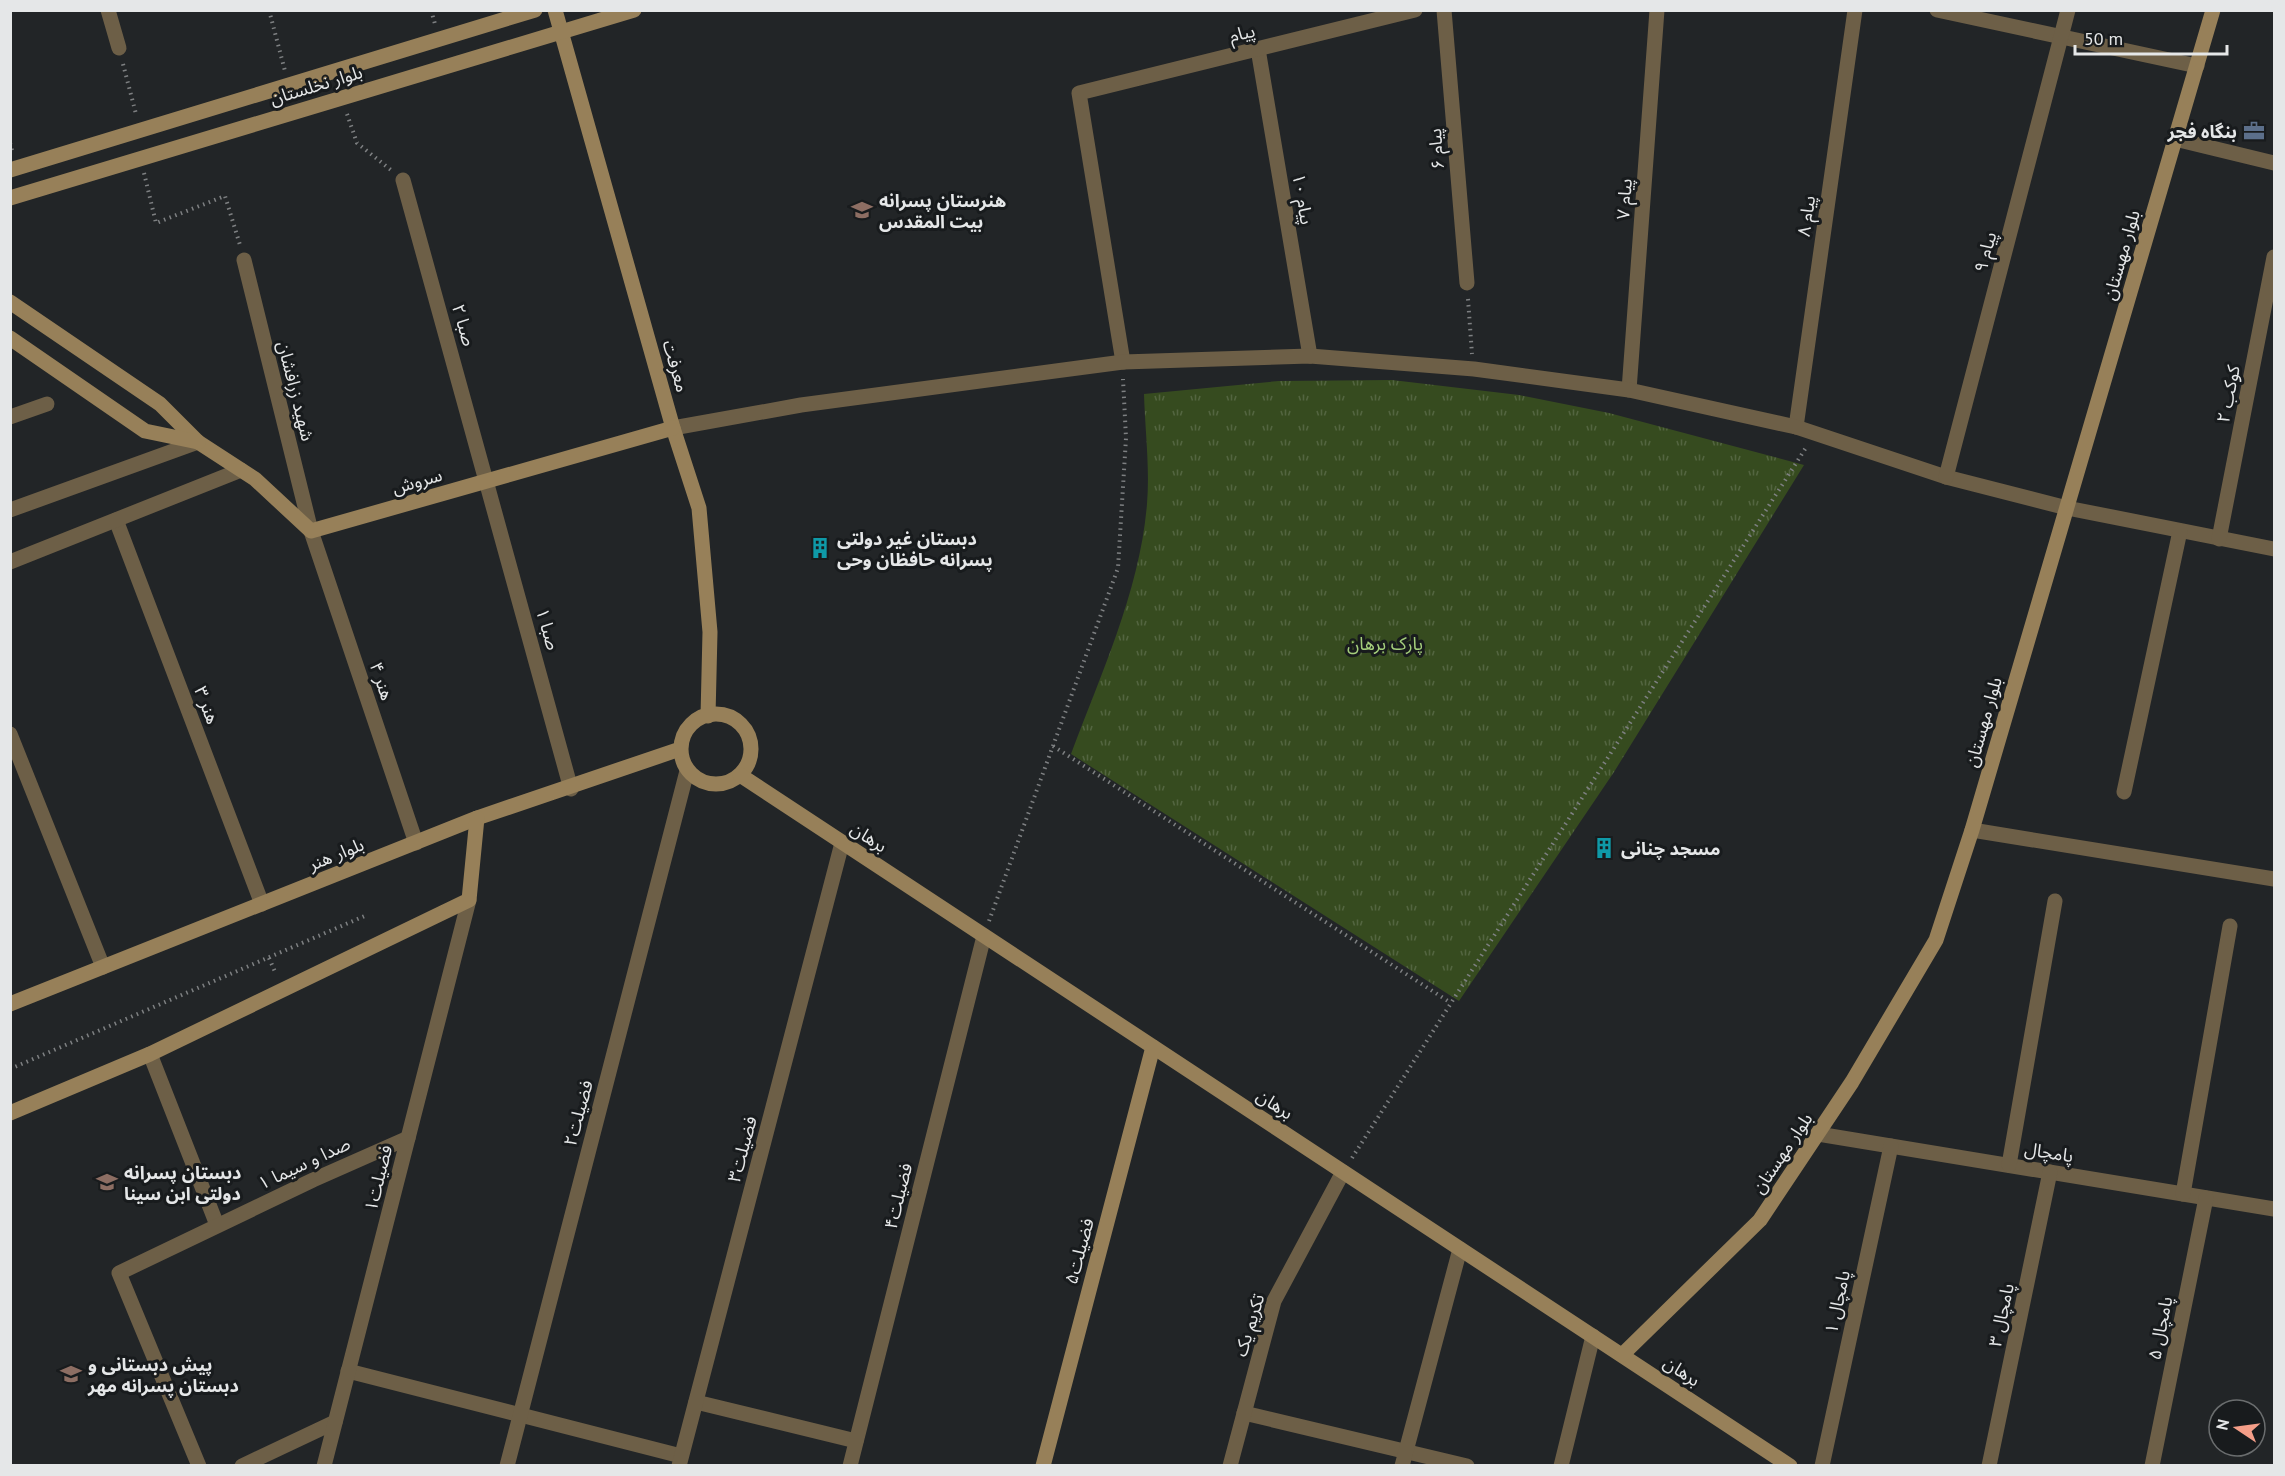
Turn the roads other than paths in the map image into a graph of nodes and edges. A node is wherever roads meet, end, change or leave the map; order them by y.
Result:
1 (108, 10) edge
2 (535, 10) edge
3 (555, 10) edge
4 (634, 10) edge
5 (1415, 10) edge
6 (1444, 10) edge
7 (1657, 10) edge
8 (1855, 10) edge
9 (1938, 10) edge
10 (2068, 10) edge
11 (2213, 10) edge
12 (562, 32) junction
13 (2061, 38) junction
14 (119, 48) road end
15 (1258, 49) junction
16 (2197, 66) junction
17 (2175, 139) junction
18 (2274, 163) edge
19 (10, 170) edge
20 (403, 180) road end
21 (10, 198) edge
22 (2274, 257) edge
23 (244, 260) road end
24 (1467, 283) road end
25 (10, 302) edge
26 (10, 338) edge
27 (1310, 356) junction
28 (1123, 362) junction
29 (1629, 390) junction
30 (47, 404) dead end
31 (10, 417) edge
32 (1796, 427) junction
33 (673, 428) junction
34 (198, 442) junction
35 (241, 470) junction
36 (1946, 477) junction
37 (488, 481) junction
38 (2067, 508) junction
39 (10, 510) edge
40 (116, 520) junction
41 (310, 531) junction
42 (2180, 531) junction
43 (2220, 538) junction
44 (2274, 549) edge
45 (10, 562) edge
46 (708, 716) junction
47 (10, 734) edge
48 (680, 749) junction
49 (687, 771) junction
50 (740, 776) junction
51 (570, 789) junction
52 (2124, 792) dead end
53 (477, 818) junction
54 (1972, 830) junction
55 (416, 843) junction
56 (842, 843) junction
57 (2274, 879) edge
58 (469, 900) junction
59 (2055, 901) dead end
60 (262, 904) junction
61 (2230, 926) dead end
62 (984, 936) junction
63 (103, 968) junction
64 (10, 1004) edge
65 (1153, 1047) junction
66 (150, 1054) junction
67 (10, 1113) edge
68 (1818, 1134) junction
69 (408, 1138) junction
70 (1891, 1146) junction
71 (2009, 1165) junction
72 (1343, 1172) junction
73 (2050, 1172) junction
74 (2183, 1194) junction
75 (2206, 1198) junction
76 (2274, 1209) edge
77 (217, 1225) junction
78 (1460, 1249) junction
79 (1593, 1336) junction
80 (1622, 1355) junction
81 (348, 1371) junction
82 (696, 1402) junction
83 (1244, 1413) junction
84 (520, 1416) junction
85 (335, 1422) junction
86 (856, 1440) junction
87 (1404, 1458) edge
88 (680, 1461) edge
89 (199, 1466) edge
90 (242, 1466) edge
91 (324, 1466) edge
92 (507, 1466) edge
93 (850, 1466) edge
94 (1043, 1466) edge
95 (1230, 1466) edge
96 (1467, 1466) edge
97 (1561, 1466) edge
98 (1790, 1466) edge
99 (1822, 1466) edge
100 (1989, 1466) edge
101 (2152, 1466) edge

1 - 14 street
2 - 19 street, بلوار نخلستان
3 - 12 street, معرفت
4 - 12 street, بلوار نخلستان
5 - 15 street, پیام
6 - 24 street, پیام ۶
7 - 29 street, پیام ۷
8 - 32 street, پیام ۸
9 - 13 street
10 - 13 street, پیام ۹
11 - 16 street, بلوار مهستان
12 - 21 street, بلوار نخلستان
12 - 33 street, معرفت
13 - 16 street
13 - 36 street, پیام ۹
15 - 27 street, پیام ۱۰
15 - 28 street, پیام
16 - 17 street, بلوار مهستان
17 - 18 street
17 - 38 street, بلوار مهستان
20 - 37 street, صبا ۲
22 - 43 street, کوکب ۲
23 - 41 street, شهید زرافشان
25 - 34 street
26 - 34 street
27 - 28 street
27 - 29 street
28 - 33 street
29 - 32 street
30 - 31 street
32 - 36 street
33 - 37 street, سروش
33 - 46 street, معرفت
34 - 35 street
34 - 39 street
35 - 40 street
35 - 41 street
36 - 38 street
37 - 41 street, سروش
37 - 51 street, صبا ۱
38 - 42 street
38 - 54 street, بلوار مهستان
40 - 45 street
40 - 60 street, هنر ۳
41 - 55 street, هنر ۴
42 - 43 street
42 - 52 street
43 - 44 street
46 - 48 street
46 - 50 street
47 - 63 street
48 - 49 street
48 - 51 street, بلوار هنر
49 - 50 street
49 - 84 street, فضیلت۲
50 - 56 street, برهان
51 - 53 street, بلوار هنر
53 - 55 street, بلوار هنر
53 - 58 street
54 - 57 street
54 - 68 street, بلوار مهستان
55 - 60 street, بلوار هنر
56 - 62 street, برهان
56 - 82 street, فضیلت۳
58 - 66 street
58 - 69 street, فضیلت۱
59 - 71 street
60 - 63 street, بلوار هنر
61 - 74 street
62 - 65 street, برهان
62 - 86 street, فضیلت۴
63 - 64 street, بلوار هنر
65 - 72 street, برهان
65 - 94 street, فضیلت۵
66 - 67 street
66 - 77 street
68 - 70 street, پامچال
68 - 80 street, بلوار مهستان
69 - 77 street, صدا و سیما ۱
69 - 81 street, فضیلت۱
70 - 71 street, پامچال
70 - 99 street, پامچال ۱
71 - 73 street, پامچال
72 - 78 street, برهان
72 - 83 street, تکریم یک
73 - 74 street, پامچال
73 - 100 street, پامچال ۳
74 - 75 street, پامچال
75 - 76 street, پامچال
75 - 101 street, پامچال ۵
77 - 89 street, صدا و سیما ۱
78 - 79 street, برهان
78 - 87 street
79 - 80 street, برهان
79 - 97 street
80 - 98 street, برهان
81 - 84 street
81 - 85 street, فضیلت۱
82 - 86 street
82 - 88 street, فضیلت۳
83 - 87 street
83 - 95 street, تکریم یک
84 - 88 street
84 - 92 street, فضیلت۲
85 - 90 street
85 - 91 street, فضیلت۱
86 - 93 street, فضیلت۴
87 - 96 street

